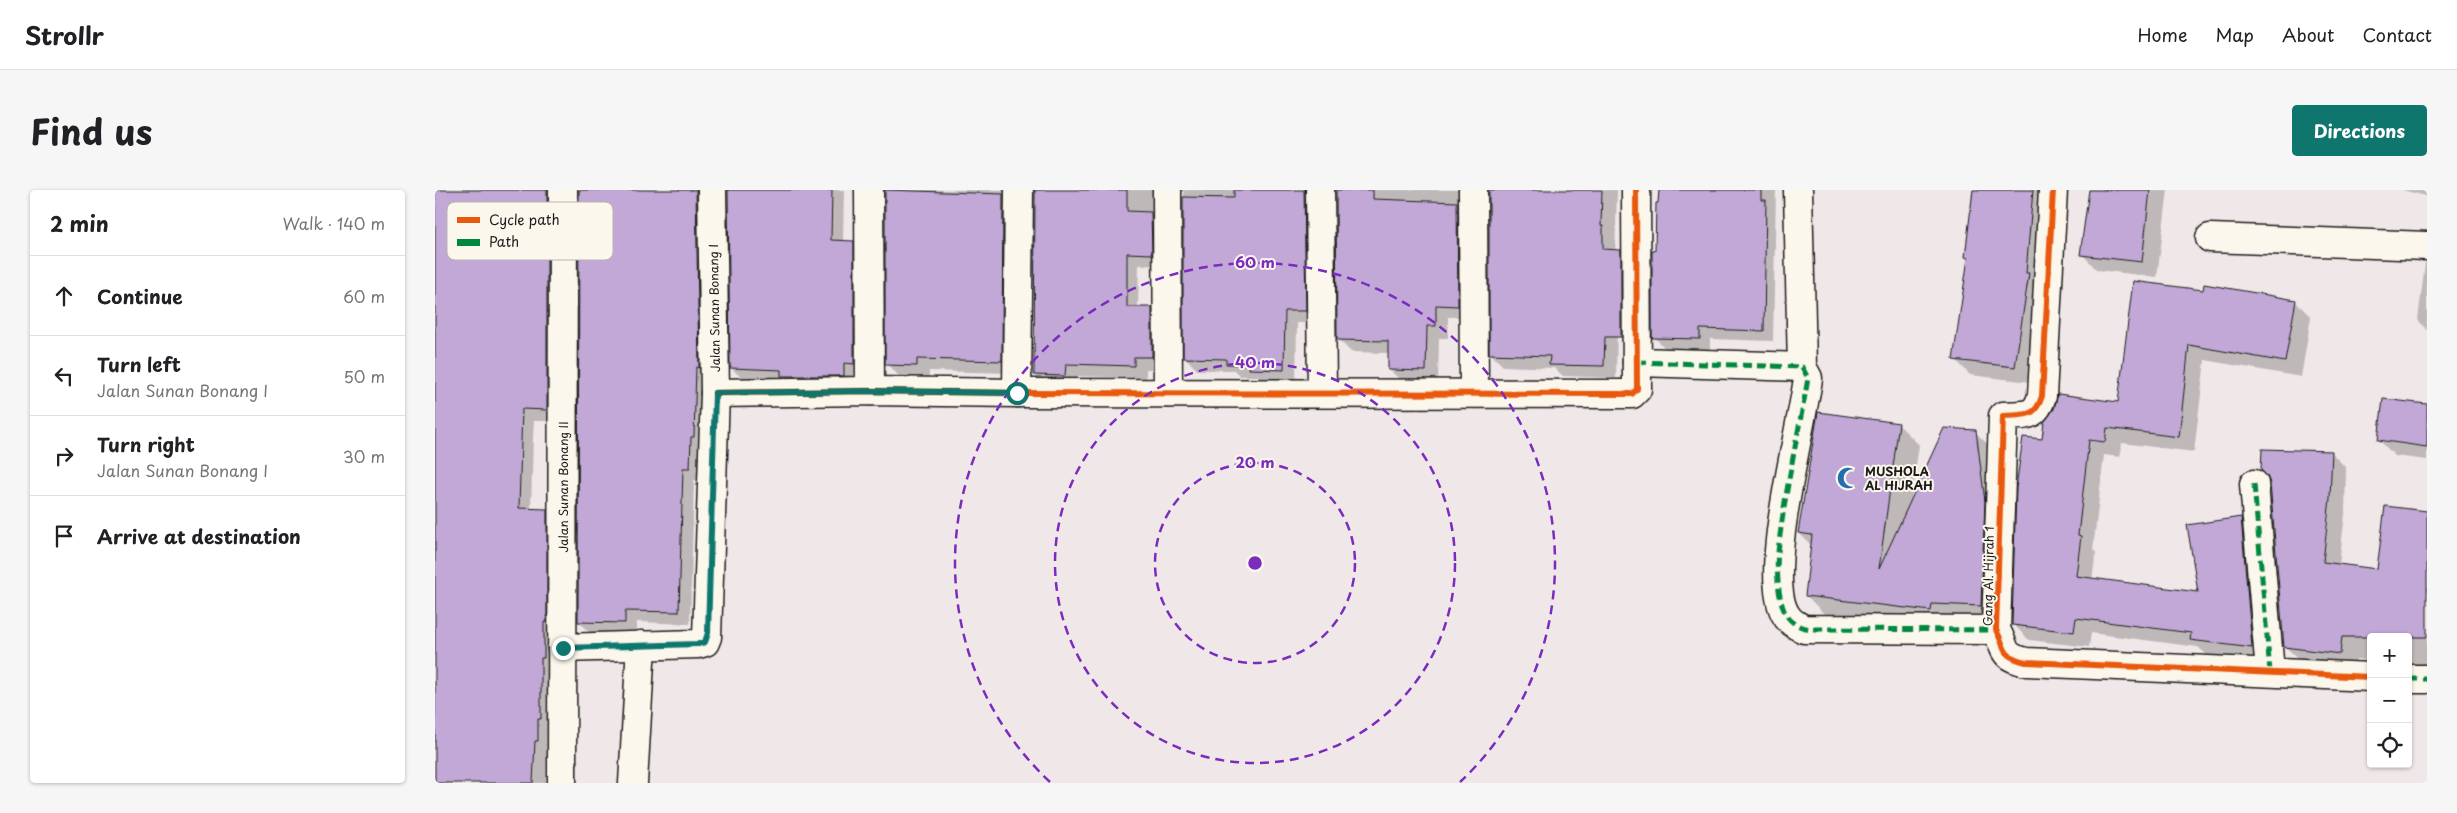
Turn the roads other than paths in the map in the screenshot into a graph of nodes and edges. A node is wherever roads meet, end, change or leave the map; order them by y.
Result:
1 (712, 190) edge
2 (869, 190) edge
3 (1019, 190) edge
4 (1167, 190) edge
5 (1320, 190) edge
6 (1473, 190) edge
7 (1636, 190) edge
8 (1798, 190) edge
9 (2053, 190) edge
10 (2210, 238) dead end
11 (2427, 246) edge
12 (563, 260) edge
13 (1637, 362) junction
14 (1802, 367) junction
15 (870, 391) junction
16 (715, 393) junction
17 (1017, 393) junction
18 (1168, 393) junction
19 (1322, 393) junction
20 (1474, 393) junction
21 (2254, 484) dead end
22 (1997, 630) junction
23 (641, 645) junction
24 (563, 648) junction
25 (2270, 672) junction
26 (2367, 677) edge
27 (2412, 678) edge
28 (2427, 679) edge
29 (562, 783) edge
30 (633, 783) edge

1 - 16 street, Jalan Sunan Bonang I
2 - 15 street
3 - 17 street
4 - 18 street
5 - 19 street
6 - 20 street
7 - 13 street
8 - 14 street
9 - 22 street, Gang Al. Hijrah 1
10 - 11 street
12 - 24 street, Jalan Sunan Bonang II
13 - 14 street
13 - 20 street
14 - 22 street
15 - 16 street
15 - 17 street
16 - 23 street, Jalan Sunan Bonang I
17 - 18 street
18 - 19 street
19 - 20 street
21 - 25 street
22 - 25 street, Gang Al. Hijrah 1
23 - 24 street, Jalan Sunan Bonang I
23 - 30 street
24 - 29 street, Jalan Sunan Bonang II
25 - 26 street, Gang Al. Hijrah 1
27 - 28 street

